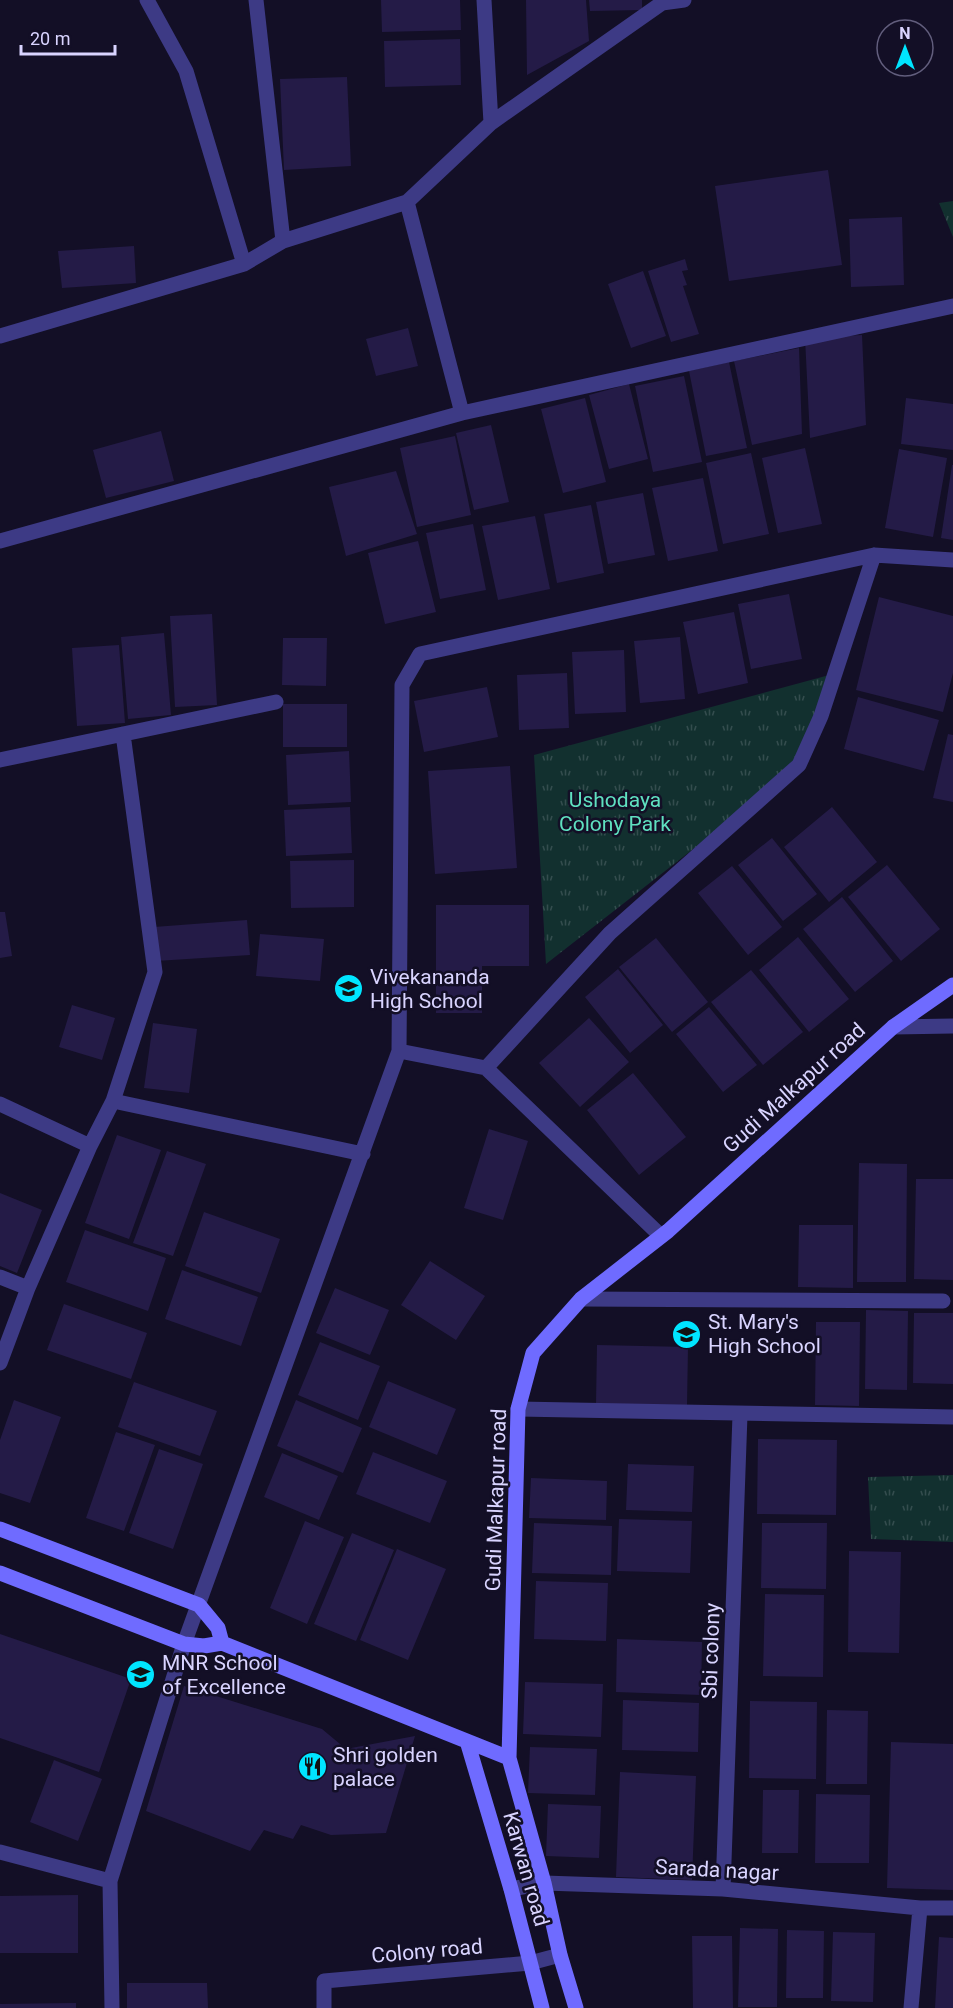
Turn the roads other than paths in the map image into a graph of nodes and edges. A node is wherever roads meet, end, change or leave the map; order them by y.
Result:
1 (147, 0) edge
2 (256, 0) edge
3 (484, 0) edge
4 (684, 0) edge
5 (492, 123) junction
6 (406, 201) junction
7 (283, 241) junction
8 (244, 264) junction
9 (953, 306) edge
10 (0, 336) edge
11 (462, 413) junction
12 (0, 541) edge
13 (874, 555) junction
14 (953, 560) edge
15 (276, 702) dead end
16 (123, 734) junction
17 (0, 760) edge
18 (953, 985) edge
19 (953, 1026) edge
20 (893, 1027) junction
21 (399, 1051) junction
22 (486, 1068) junction
23 (113, 1101) junction
24 (0, 1104) edge
25 (90, 1146) junction
26 (363, 1154) junction
27 (662, 1236) junction
28 (0, 1277) edge
29 (28, 1288) junction
30 (581, 1299) junction
31 (943, 1301) dead end
32 (0, 1363) edge
33 (518, 1409) junction
34 (740, 1414) junction
35 (953, 1417) edge
36 (0, 1529) edge
37 (0, 1573) edge
38 (199, 1605) junction
39 (222, 1643) junction
40 (184, 1644) junction
41 (467, 1741) junction
42 (509, 1758) junction
43 (0, 1852) edge
44 (110, 1881) junction
45 (544, 1883) junction
46 (511, 1889) junction
47 (723, 1889) junction
48 (920, 1908) junction
49 (953, 1908) edge
50 (560, 1955) junction
51 (530, 1964) junction
52 (112, 2008) edge
53 (324, 2008) edge
54 (542, 2008) edge
55 (576, 2008) edge
56 (911, 2008) edge

1 - 8 street
2 - 7 street
3 - 5 street
4 - 5 street
5 - 6 street
6 - 7 street
6 - 11 street
7 - 8 street
8 - 10 street
9 - 11 street
11 - 12 street
13 - 14 street
13 - 21 street
13 - 22 street
15 - 16 street
16 - 17 street
16 - 23 street
18 - 20 street, Gudi Malkapur road
19 - 20 street
20 - 27 street, Gudi Malkapur road
21 - 22 street
21 - 26 street
22 - 27 street
23 - 25 street
23 - 26 street
24 - 25 street
25 - 29 street
26 - 38 street
27 - 30 street, Gudi Malkapur road
28 - 29 street
29 - 32 street
30 - 31 street
30 - 33 street, Gudi Malkapur road
33 - 34 street
33 - 42 street, Gudi Malkapur road
34 - 35 street
34 - 47 street, Sbi colony
36 - 38 street
37 - 40 street
38 - 39 street
38 - 40 street
39 - 40 street
39 - 41 street
40 - 44 street
41 - 42 street
41 - 46 street, Karwan road
42 - 45 street, Karwan road
43 - 44 street
44 - 52 street
45 - 46 street, Sarada nagar
45 - 47 street, Sarada nagar
45 - 50 street, Karwan road
46 - 51 street, Karwan road
47 - 48 street, Sarada nagar
48 - 49 street, Sarada nagar
48 - 56 street
50 - 51 street, Colony road
50 - 55 street, Karwan road
51 - 53 street, Colony road
51 - 54 street, Karwan road

